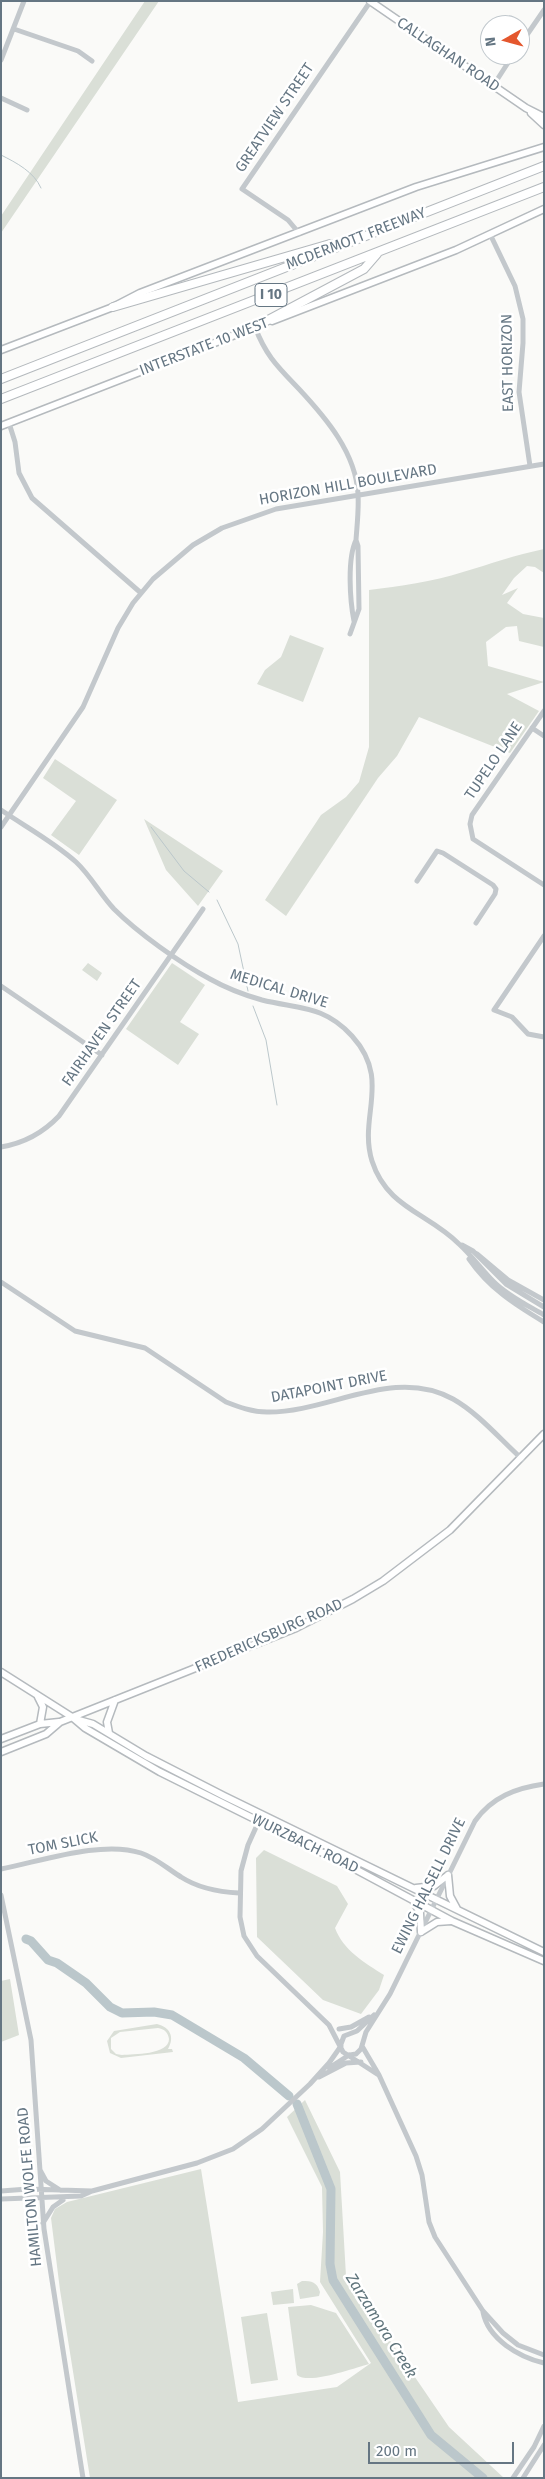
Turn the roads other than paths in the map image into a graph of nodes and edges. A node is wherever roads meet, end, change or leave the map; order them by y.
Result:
1 (24, 1) edge
2 (370, 1) edge
3 (544, 10) edge
4 (14, 29) junction
5 (530, 30) edge
6 (1, 60) edge
7 (92, 61) dead end
8 (507, 65) edge
9 (493, 86) junction
10 (1, 98) edge
11 (526, 108) junction
12 (27, 110) dead end
13 (544, 117) edge
14 (544, 125) edge
15 (542, 148) edge
16 (544, 166) edge
17 (544, 187) edge
18 (544, 209) edge
19 (380, 229) junction
20 (299, 233) junction
21 (490, 234) junction
22 (378, 253) junction
23 (113, 307) junction
24 (255, 327) junction
25 (1, 350) edge
26 (1, 379) edge
27 (1, 400) edge
28 (9, 423) junction
29 (1, 425) edge
30 (544, 464) edge
31 (530, 466) junction
32 (358, 494) junction
33 (356, 540) junction
34 (141, 593) junction
35 (352, 593) junction
36 (359, 593) junction
37 (354, 622) junction
38 (350, 634) dead end
39 (544, 711) edge
40 (532, 728) junction
41 (544, 736) edge
42 (1, 810) edge
43 (9, 815) junction
44 (1, 827) edge
45 (417, 881) dead end
46 (544, 885) edge
47 (203, 909) dead end
48 (476, 923) dead end
49 (544, 936) edge
50 (172, 953) junction
51 (1, 986) edge
52 (544, 1037) edge
53 (102, 1055) junction
54 (1, 1147) edge
55 (459, 1244) junction
56 (473, 1251) junction
57 (1, 1282) edge
58 (544, 1300) edge
59 (544, 1307) edge
60 (544, 1315) edge
61 (544, 1322) edge
62 (544, 1434) edge
63 (522, 1459) junction
64 (1, 1672) edge
65 (38, 1696) junction
66 (115, 1700) junction
67 (72, 1718) junction
68 (60, 1722) junction
69 (40, 1724) junction
70 (109, 1734) junction
71 (1, 1739) edge
72 (1, 1752) edge
73 (544, 1784) edge
74 (262, 1814) junction
75 (258, 1821) junction
76 (1, 1869) edge
77 (448, 1876) junction
78 (412, 1887) junction
79 (240, 1893) junction
80 (1, 1895) edge
81 (410, 1897) junction
82 (437, 1900) junction
83 (432, 1909) junction
84 (458, 1910) junction
85 (452, 1921) junction
86 (421, 1932) junction
87 (544, 1952) edge
88 (544, 1961) edge
89 (382, 2008) junction
90 (374, 2014) junction
91 (329, 2025) junction
92 (339, 2028) junction
93 (351, 2034) junction
94 (340, 2045) junction
95 (362, 2045) junction
96 (350, 2055) junction
97 (361, 2062) junction
98 (379, 2075) junction
99 (316, 2079) junction
100 (310, 2084) junction
101 (38, 2167) junction
102 (40, 2190) junction
103 (1, 2191) edge
104 (63, 2191) junction
105 (92, 2191) junction
106 (40, 2198) junction
107 (66, 2198) junction
108 (1, 2199) edge
109 (43, 2224) junction
110 (483, 2311) junction
111 (544, 2355) edge
112 (543, 2363) edge
113 (544, 2426) edge
114 (544, 2445) edge
115 (514, 2477) edge
116 (83, 2478) edge
117 (523, 2478) edge

1 - 4 street
2 - 9 main road, CALLAGHAN ROAD
2 - 20 street, GREATVIEW STREET
3 - 5 street
4 - 6 street
4 - 7 street
8 - 9 street
9 - 11 main road, CALLAGHAN ROAD
10 - 12 street
11 - 13 main road, CALLAGHAN ROAD
11 - 14 main road, CALLAGHAN ROAD
15 - 20 main road
16 - 19 highway, MCDERMOTT FREEWAY / I 10
17 - 22 highway, MCDERMOTT FREEWAY / I 10
18 - 21 main road, INTERSTATE 10 WEST
19 - 23 highway
19 - 26 highway, MCDERMOTT FREEWAY / I 10
20 - 23 main road
21 - 24 main road, INTERSTATE 10 WEST
21 - 31 street, EAST HORIZON
22 - 24 highway
22 - 27 highway, MCDERMOTT FREEWAY / I 10
23 - 25 main road
24 - 28 main road, INTERSTATE 10 WEST
24 - 32 street
28 - 29 main road, INTERSTATE 10 WEST
28 - 34 street
30 - 31 street, HORIZON HILL BOULEVARD
31 - 32 street, HORIZON HILL BOULEVARD
32 - 33 street
32 - 34 street, HORIZON HILL BOULEVARD
33 - 35 street
33 - 36 street
34 - 43 street, HORIZON HILL BOULEVARD
35 - 36 street
35 - 37 street
36 - 37 street
37 - 38 street
39 - 40 street, TUPELO LANE
40 - 41 street
40 - 46 street, TUPELO LANE
42 - 43 street, MEDICAL DRIVE
43 - 44 street, HORIZON HILL BOULEVARD
43 - 50 street, MEDICAL DRIVE
45 - 48 street
47 - 50 street, FAIRHAVEN STREET
49 - 52 street
50 - 53 street, FAIRHAVEN STREET
50 - 55 street, MEDICAL DRIVE
51 - 53 street
53 - 54 street, FAIRHAVEN STREET
55 - 56 street, MEDICAL DRIVE
55 - 60 street, MEDICAL DRIVE
55 - 61 street
56 - 58 street
56 - 59 street, MEDICAL DRIVE
57 - 63 street, DATAPOINT DRIVE
62 - 63 main road, FREDERICKSBURG ROAD
63 - 66 main road, FREDERICKSBURG ROAD
64 - 65 main road, WURZBACH ROAD
65 - 67 main road, WURZBACH ROAD
65 - 69 main road
66 - 67 main road, FREDERICKSBURG ROAD
66 - 70 main road
67 - 68 main road, FREDERICKSBURG ROAD
67 - 70 main road, WURZBACH ROAD
67 - 75 main road, WURZBACH ROAD
68 - 69 main road, FREDERICKSBURG ROAD
68 - 72 main road, FREDERICKSBURG ROAD
69 - 71 main road, FREDERICKSBURG ROAD
70 - 74 main road, WURZBACH ROAD
73 - 77 street, EWING HALSELL DRIVE
74 - 75 street
74 - 78 main road, WURZBACH ROAD
75 - 79 street
75 - 81 main road, WURZBACH ROAD
76 - 79 street, TOM SLICK
77 - 78 main road
77 - 82 street, EWING HALSELL DRIVE
77 - 84 main road
78 - 82 main road, WURZBACH ROAD
79 - 91 street
80 - 101 street, HAMILTON WOLFE ROAD
81 - 83 main road, WURZBACH ROAD
81 - 86 main road
82 - 83 street, EWING HALSELL DRIVE
82 - 84 main road, WURZBACH ROAD
83 - 85 main road, WURZBACH ROAD
83 - 86 street, EWING HALSELL DRIVE
84 - 87 main road, WURZBACH ROAD
85 - 86 main road
85 - 88 main road, WURZBACH ROAD
86 - 89 street, EWING HALSELL DRIVE
89 - 90 street, EWING HALSELL DRIVE
89 - 95 street, EWING HALSELL DRIVE
90 - 92 street
90 - 93 street, EWING HALSELL DRIVE
91 - 92 street
91 - 94 street
92 - 93 street
93 - 94 street, EWING HALSELL DRIVE
93 - 95 street
94 - 96 street
94 - 100 street, EWING HALSELL DRIVE
95 - 96 street, EWING HALSELL DRIVE
95 - 98 street
96 - 97 street
96 - 99 street, EWING HALSELL DRIVE
97 - 98 street
97 - 99 street
98 - 110 street
99 - 100 street, EWING HALSELL DRIVE
100 - 105 street, EWING HALSELL DRIVE
101 - 102 street, HAMILTON WOLFE ROAD
101 - 104 street
102 - 103 street, EWING HALSELL DRIVE
102 - 104 street, EWING HALSELL DRIVE
102 - 106 street, HAMILTON WOLFE ROAD
104 - 105 street, EWING HALSELL DRIVE
105 - 107 street, EWING HALSELL DRIVE
106 - 107 street, EWING HALSELL DRIVE
106 - 108 street, EWING HALSELL DRIVE
106 - 109 street, HAMILTON WOLFE ROAD
107 - 109 street
109 - 116 street, HAMILTON WOLFE ROAD
110 - 111 street
110 - 112 street
113 - 115 street
114 - 117 street

